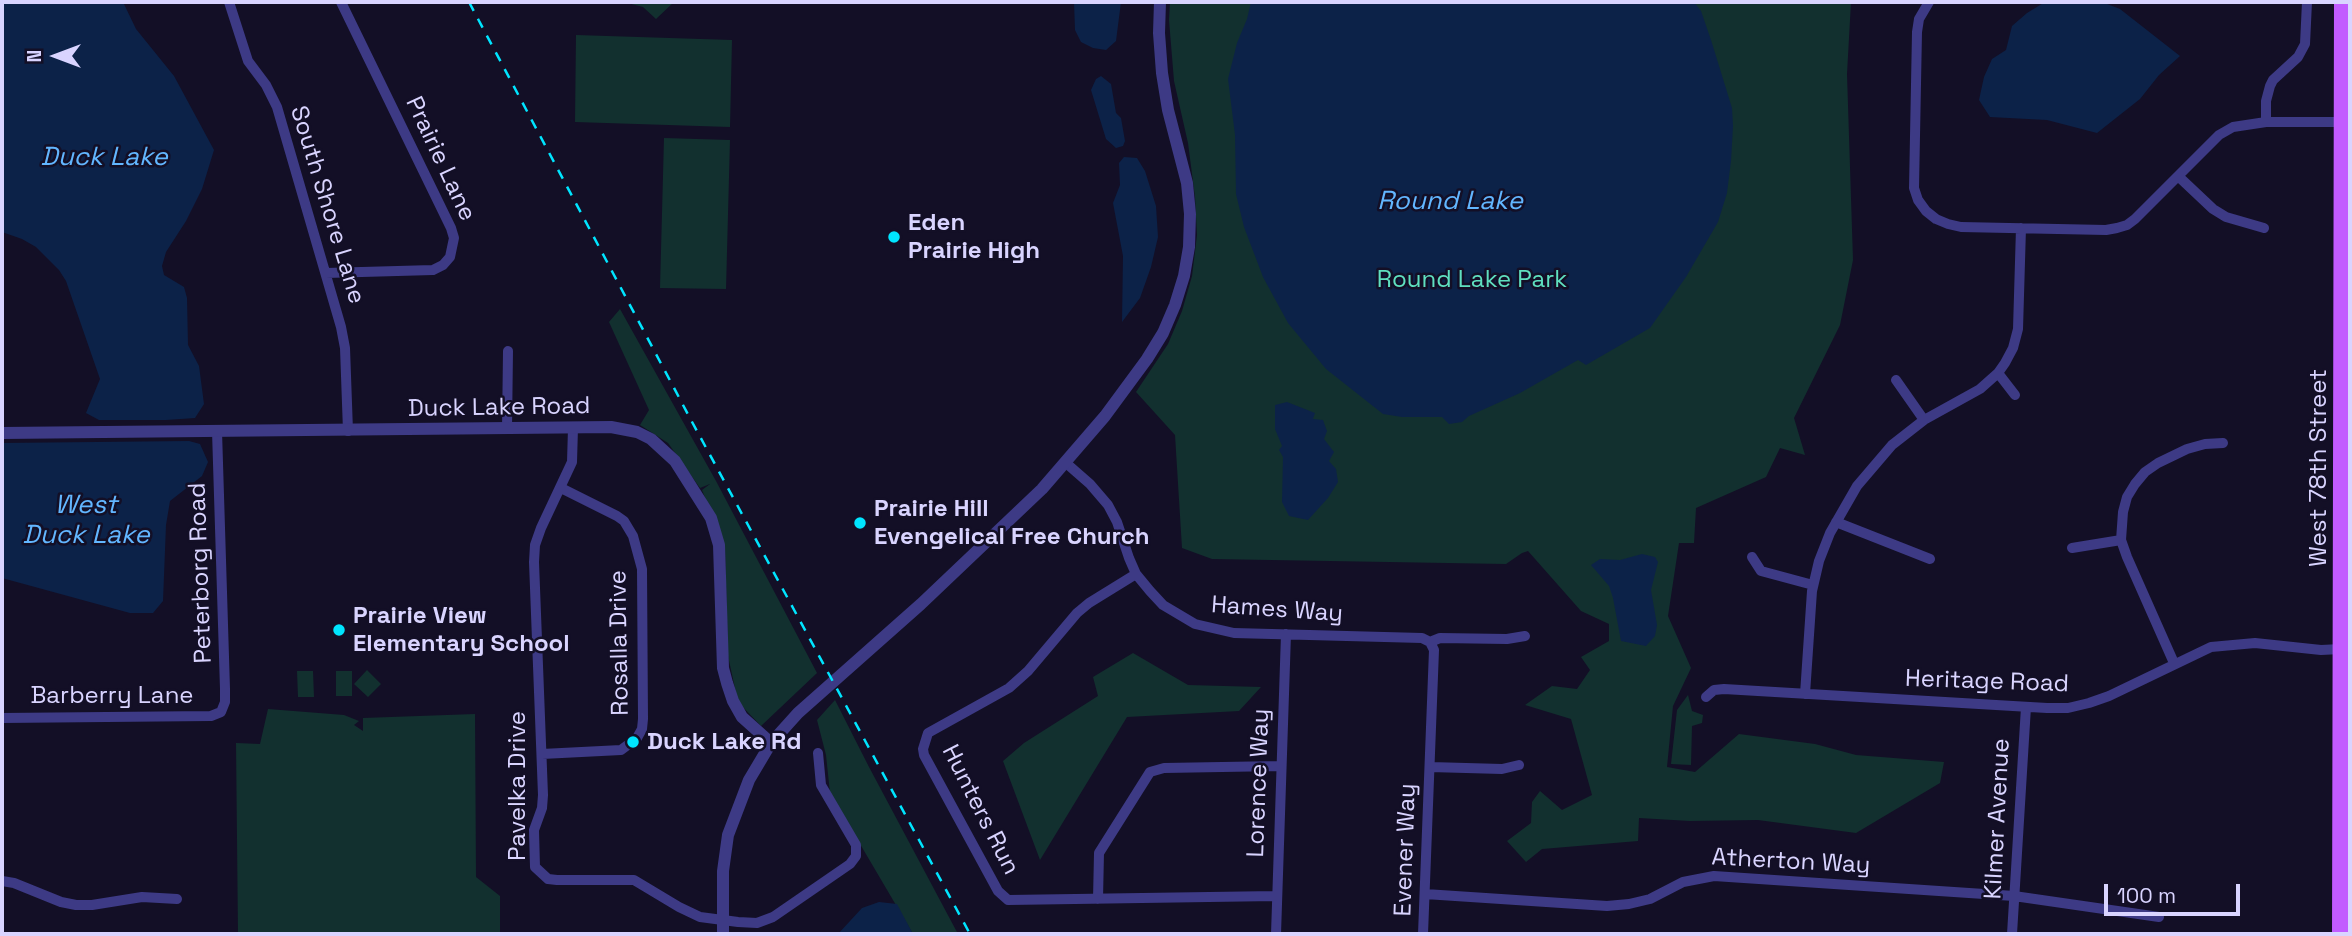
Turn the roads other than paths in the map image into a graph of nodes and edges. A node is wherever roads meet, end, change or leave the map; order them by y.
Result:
1 (229, 2) edge
2 (341, 2) edge
3 (1160, 2) edge
4 (1929, 2) edge
5 (2307, 2) edge
6 (2342, 2) edge
7 (2266, 122) junction
8 (2346, 122) edge
9 (2178, 176) junction
10 (2021, 228) junction
11 (2264, 228) dead end
12 (326, 273) junction
13 (508, 351) dead end
14 (1998, 373) junction
15 (1896, 380) dead end
16 (2015, 395) dead end
17 (1924, 420) junction
18 (573, 428) junction
19 (508, 429) junction
20 (217, 431) junction
21 (348, 431) junction
22 (2, 433) edge
23 (2223, 443) dead end
24 (1066, 463) junction
25 (561, 488) junction
26 (1836, 522) junction
27 (2121, 540) junction
28 (2072, 548) dead end
29 (1752, 557) dead end
30 (1930, 559) dead end
31 (1136, 574) junction
32 (1813, 585) junction
33 (1286, 634) junction
34 (1525, 636) dead end
35 (1430, 642) junction
36 (2341, 649) junction
37 (2174, 663) junction
38 (1805, 694) junction
39 (1706, 697) dead end
40 (2026, 707) junction
41 (220, 712) joint
42 (2, 718) edge
43 (771, 743) junction
44 (818, 752) dead end
45 (542, 754) junction
46 (1519, 765) dead end
47 (1280, 766) junction
48 (1430, 767) junction
49 (2, 881) edge
50 (1425, 894) junction
51 (1276, 896) junction
52 (2014, 896) junction
53 (177, 899) dead end
54 (1098, 899) junction
55 (2159, 917) dead end
56 (722, 921) junction
57 (723, 934) edge
58 (1276, 934) edge
59 (1423, 934) edge
60 (2012, 934) edge
61 (2340, 934) edge

1 - 12 street, South Shore Lane
2 - 12 street, Prairie Lane
3 - 24 street
4 - 10 street
5 - 7 street
6 - 8 main road, West 78th Street
7 - 8 street
7 - 9 street
8 - 36 main road, West 78th Street
9 - 10 street
9 - 11 street
10 - 14 street
12 - 21 street, South Shore Lane
13 - 19 street
14 - 16 street
14 - 17 street
15 - 17 street
17 - 26 street
18 - 19 street, Duck Lake Road
18 - 25 street, Pavelka Drive
18 - 43 street, Duck Lake Road
19 - 21 street, Duck Lake Road
20 - 21 street, Duck Lake Road
20 - 22 street, Duck Lake Road
20 - 41 street, Peterborg Road
23 - 27 street
24 - 31 street, Hames Way
24 - 43 street
25 - 45 street, Pavelka Drive
25 - 45 street, Rosalla Drive
26 - 30 street
26 - 32 street
27 - 28 street
27 - 37 street
29 - 32 street
31 - 33 street, Hames Way
31 - 54 street, Hunters Run
32 - 38 street
33 - 35 street, Hames Way
33 - 47 street, Lorence Way
34 - 35 street, Hames Way
35 - 48 street, Evener Way
36 - 37 street, Heritage Road
36 - 61 main road, West 78th Street
37 - 40 street, Heritage Road
38 - 39 street, Heritage Road
38 - 40 street, Heritage Road
40 - 52 street, Kilmer Avenue
41 - 42 street, Barberry Lane
43 - 56 street
44 - 56 street
45 - 56 street, Pavelka Drive
46 - 48 street, Evener Way
47 - 51 street, Lorence Way
47 - 54 street
48 - 50 street, Evener Way
49 - 53 street
50 - 52 street, Atherton Way
50 - 59 street, Evener Way
51 - 54 street, Hunters Run
51 - 58 street, Lorence Way
52 - 55 street, Atherton Way
52 - 60 street, Kilmer Avenue
56 - 57 street

